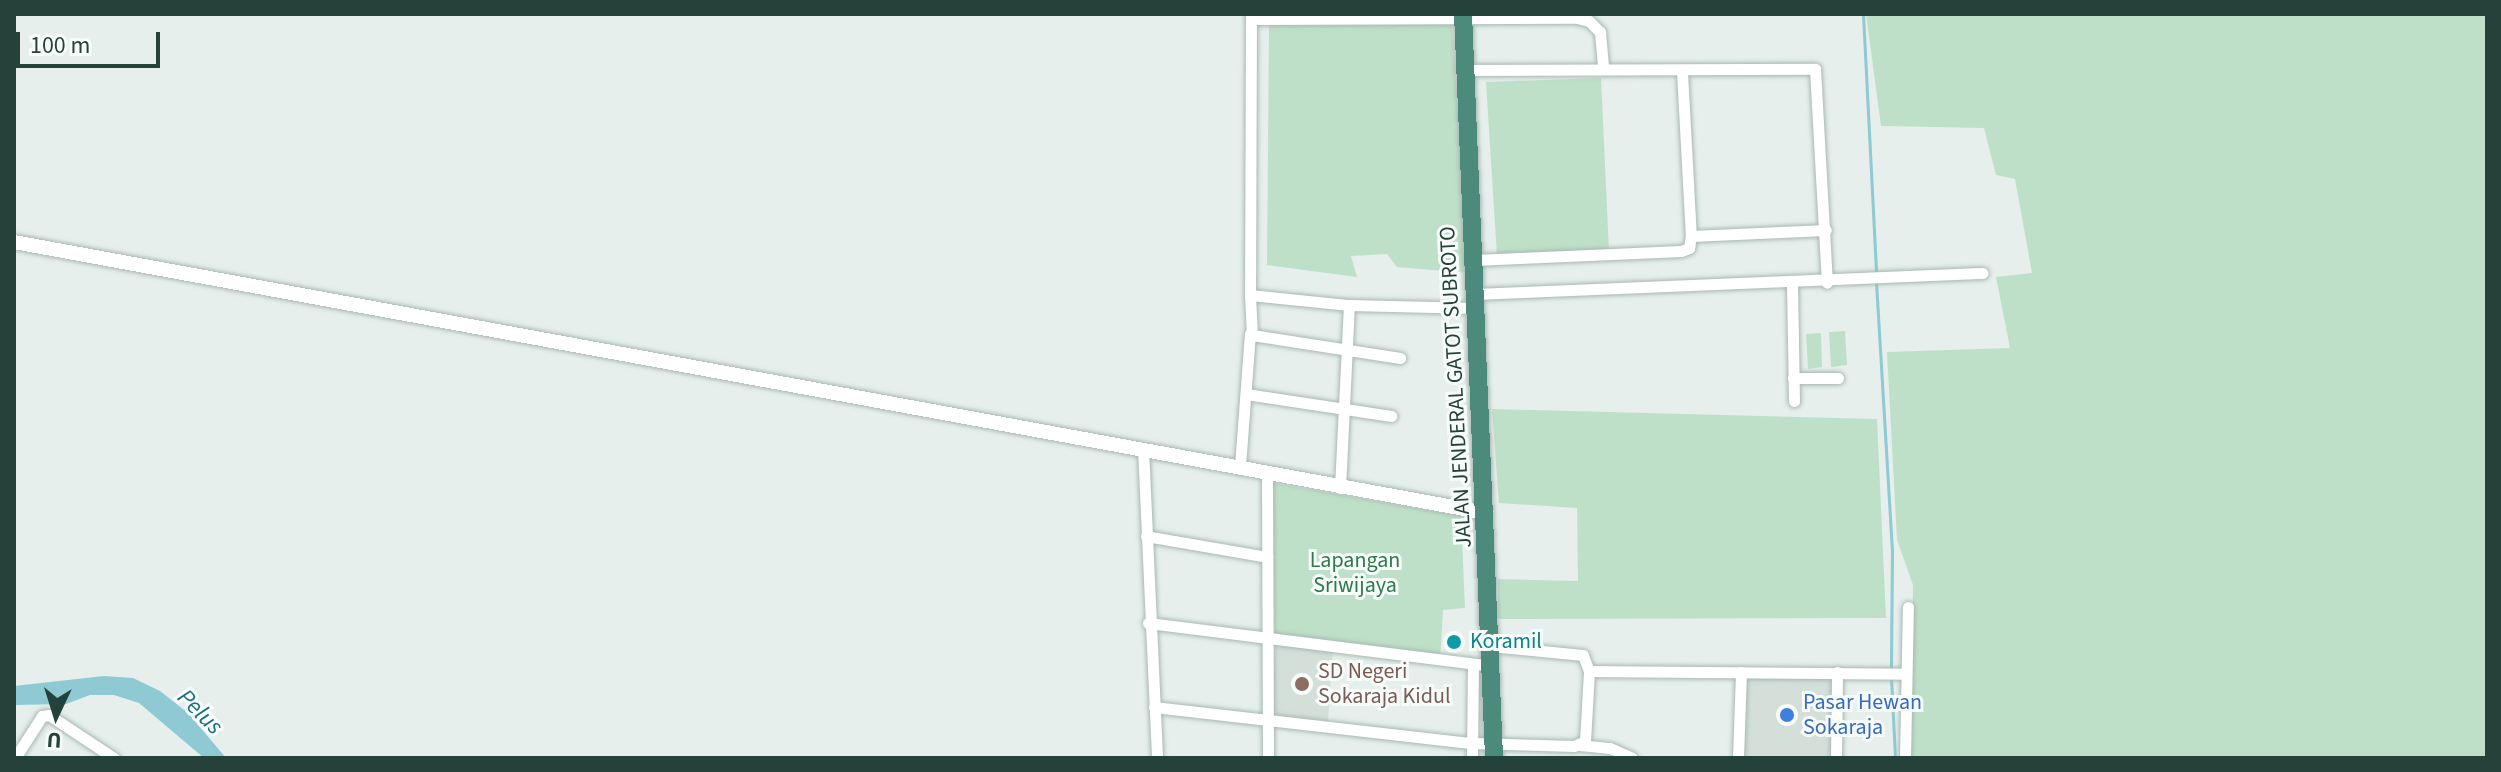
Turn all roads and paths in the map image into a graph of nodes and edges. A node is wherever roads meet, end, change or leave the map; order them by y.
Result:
1 (1251, 16) edge
2 (1463, 16) edge
3 (1603, 66) junction
4 (1467, 70) junction
5 (1682, 72) junction
6 (1826, 230) junction
7 (1691, 236) junction
8 (14, 242) edge
9 (1474, 260) junction
10 (1983, 273) dead end
11 (1827, 283) junction
12 (1792, 285) junction
13 (1250, 295) junction
14 (1476, 301) junction
15 (1349, 305) junction
16 (1250, 333) junction
17 (1346, 350) junction
18 (1400, 358) dead end
19 (1793, 378) junction
20 (1838, 378) dead end
21 (1246, 394) junction
22 (1794, 401) dead end
23 (1342, 408) junction
24 (1391, 416) dead end
25 (1143, 448) junction
26 (1240, 466) junction
27 (1267, 473) junction
28 (1340, 488) junction
29 (1486, 513) junction
30 (1146, 536) junction
31 (1267, 557) junction
32 (1908, 607) dead end
33 (1148, 623) junction
34 (1268, 639) junction
35 (1490, 646) junction
36 (1482, 665) junction
37 (1589, 671) junction
38 (1741, 672) junction
39 (1837, 672) junction
40 (1900, 674) junction
41 (1154, 707) junction
42 (1269, 717) junction
43 (1472, 743) junction
44 (1580, 745) junction
45 (1494, 751) edge
46 (15, 758) edge
47 (114, 758) edge
48 (1157, 758) edge
49 (1268, 758) edge
50 (1472, 758) edge
51 (1632, 758) edge
52 (1738, 758) edge
53 (1836, 758) edge
54 (1905, 758) edge

1 - 2 street
1 - 13 street
2 - 3 street
2 - 4 highway, JALAN JENDERAL GATOT SUBROTO
3 - 4 street
3 - 5 street
4 - 9 highway, JALAN JENDERAL GATOT SUBROTO
5 - 6 street
5 - 7 street
6 - 7 street
6 - 11 street
7 - 9 street
8 - 25 street
9 - 14 highway, JALAN JENDERAL GATOT SUBROTO
10 - 11 street
11 - 12 street
12 - 14 street
12 - 19 street
13 - 15 street
13 - 16 street
14 - 15 street
14 - 29 highway, JALAN JENDERAL GATOT SUBROTO
15 - 17 street
16 - 17 street
16 - 21 street
17 - 18 street
17 - 23 street
19 - 20 street
19 - 22 street
21 - 23 street
21 - 26 street
23 - 24 street
23 - 28 street
25 - 26 street
25 - 30 street
26 - 27 street
27 - 28 street
27 - 31 street
28 - 29 street
29 - 35 highway, JALAN JENDERAL GATOT SUBROTO
30 - 31 street
30 - 33 street
31 - 34 street
32 - 40 street
33 - 34 street
33 - 41 street
34 - 36 street
34 - 42 street
35 - 36 highway, JALAN JENDERAL GATOT SUBROTO
35 - 37 street
36 - 43 street
36 - 45 highway, JALAN JENDERAL GATOT SUBROTO
37 - 38 street
37 - 44 street
38 - 39 street
38 - 52 street
39 - 40 street
39 - 53 street
40 - 54 street
41 - 42 street
41 - 48 street
42 - 43 street
42 - 49 street
43 - 45 street
43 - 50 street
44 - 45 street
44 - 51 street
46 - 47 street

